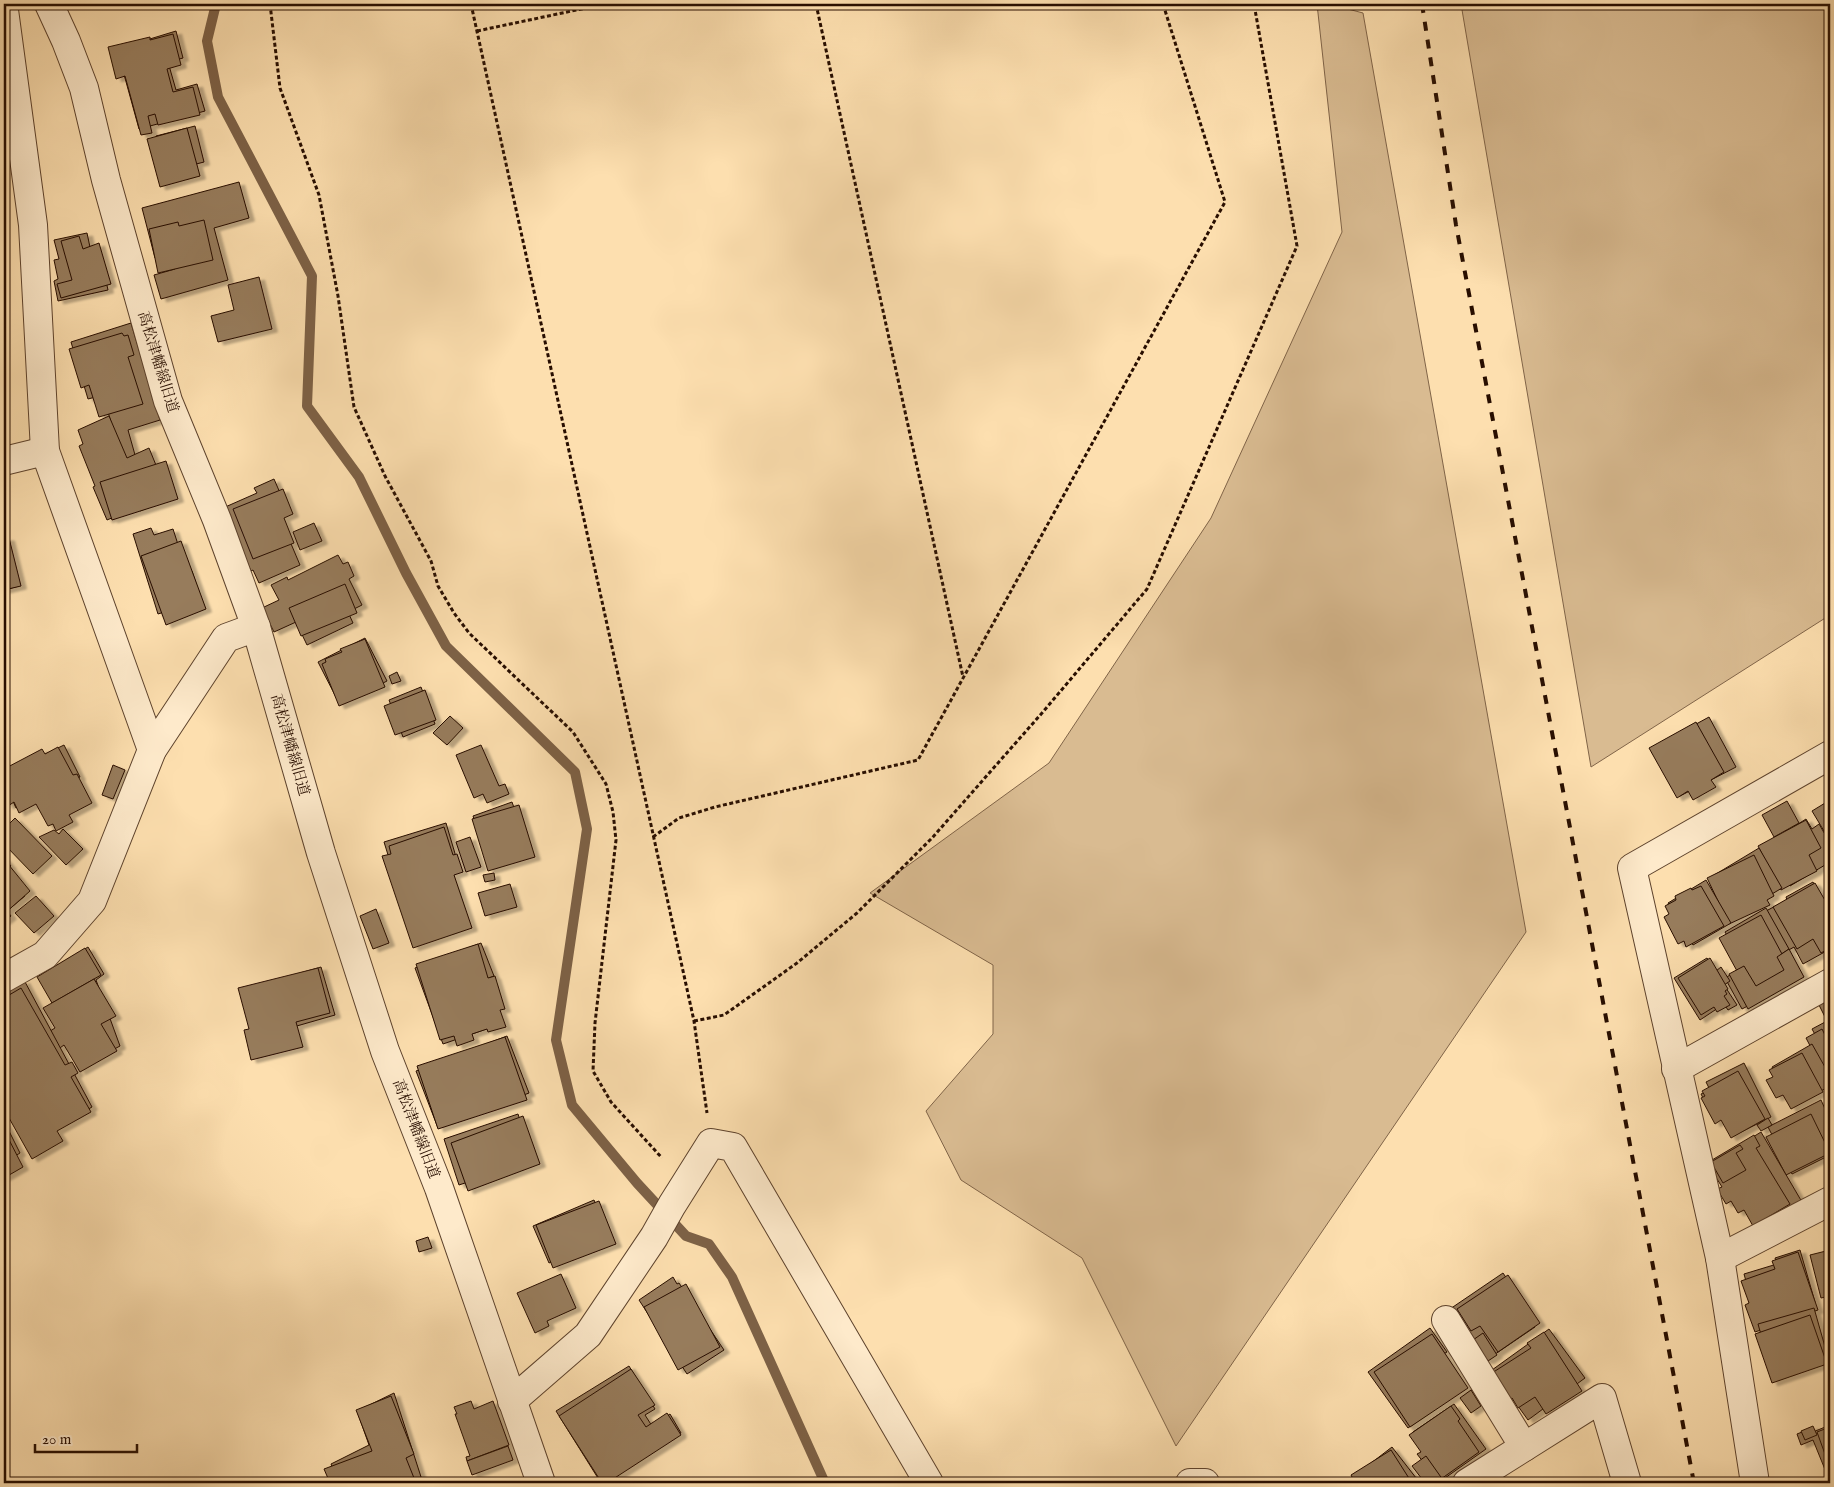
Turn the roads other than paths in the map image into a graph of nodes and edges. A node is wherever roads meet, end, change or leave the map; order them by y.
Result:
1 (48, 4) edge
2 (4, 10) edge
3 (45, 451) junction
4 (4, 460) edge
5 (256, 627) junction
6 (152, 750) junction
7 (1830, 755) edge
8 (4, 978) edge
9 (1830, 984) edge
10 (1676, 1069) junction
11 (1830, 1201) edge
12 (1720, 1258) junction
13 (1446, 1320) dead end
14 (512, 1401) junction
15 (1524, 1447) junction
16 (535, 1481) edge
17 (928, 1483) edge
18 (1190, 1483) edge
19 (1205, 1483) edge
20 (1467, 1483) edge
21 (1627, 1483) edge
22 (1755, 1483) edge

1 - 5 street, 高松津幡線旧道
2 - 3 street
3 - 4 street
3 - 6 street
5 - 6 street
5 - 14 street, 高松津幡線旧道
6 - 8 street
7 - 10 street
9 - 10 street
10 - 12 street
11 - 12 street
12 - 22 street
13 - 15 street
14 - 16 street, 高松津幡線旧道
14 - 17 street
15 - 20 street
15 - 21 street
18 - 19 street

